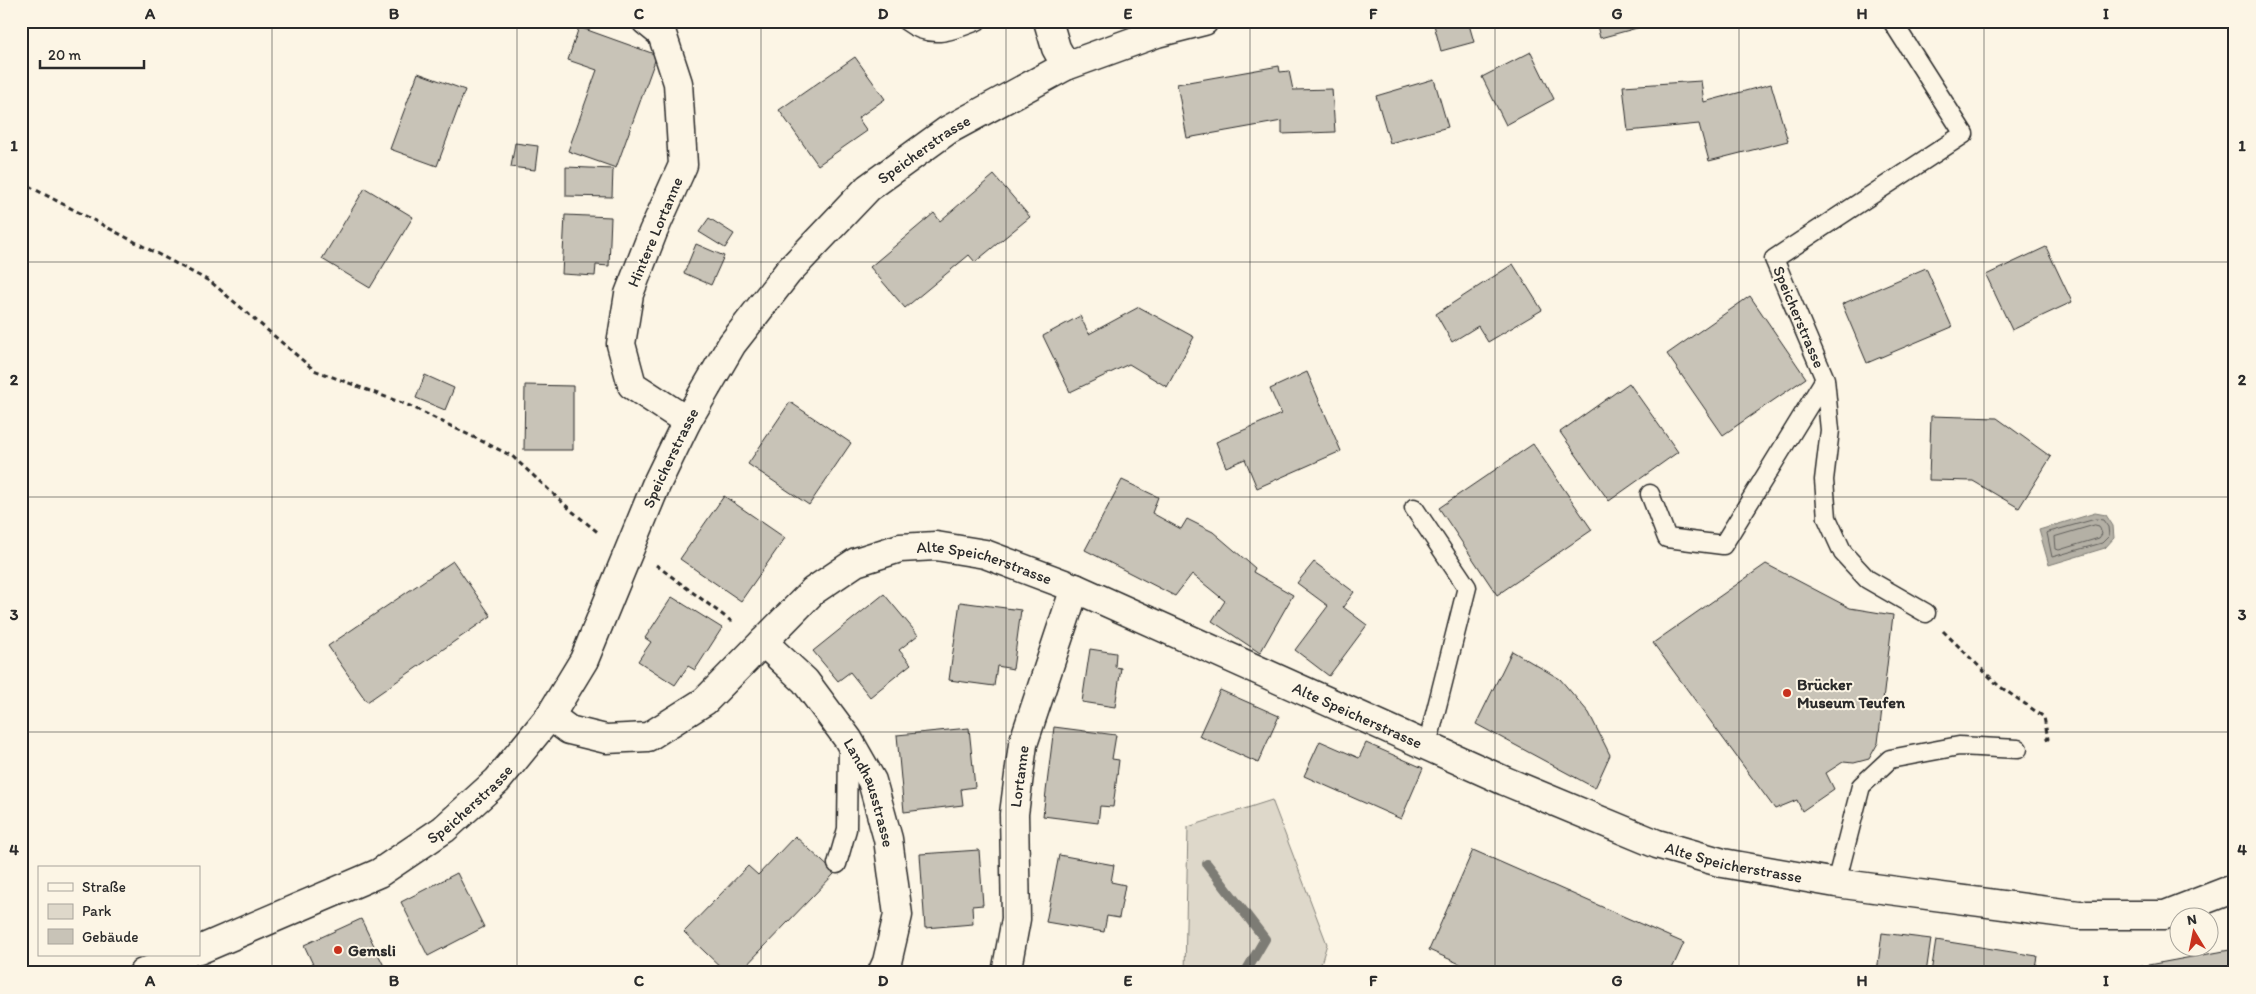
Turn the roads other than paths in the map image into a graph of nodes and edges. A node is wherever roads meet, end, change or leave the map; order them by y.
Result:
1 (646, 21) edge
2 (906, 21) edge
3 (977, 21) edge
4 (1048, 21) edge
5 (1204, 21) edge
6 (1892, 21) edge
7 (1066, 66) junction
8 (1825, 378) junction
9 (687, 422) junction
10 (1650, 494) dead end
11 (1414, 508) dead end
12 (1075, 588) junction
13 (1926, 613) road end
14 (763, 642) junction
15 (550, 716) junction
16 (848, 739) junction
17 (1425, 745) junction
18 (2018, 749) road end
19 (837, 864) dead end
20 (1836, 883) junction
21 (2235, 888) edge
22 (200, 950) edge
23 (183, 956) edge
24 (143, 973) edge
25 (882, 973) edge
26 (1006, 973) edge

1 - 9 street, Hintere Lortanne
2 - 3 lane
4 - 7 street
5 - 7 street, Speicherstrasse
6 - 8 lane, Speicherstrasse
7 - 9 street, Speicherstrasse
8 - 10 lane, Speicherstrasse
8 - 13 lane
9 - 15 street, Speicherstrasse
11 - 17 lane
12 - 14 street, Alte Speicherstrasse
12 - 17 street, Alte Speicherstrasse
12 - 26 street, Lortanne
14 - 15 street, Alte Speicherstrasse
14 - 16 street, Landhausstrasse
15 - 22 street, Speicherstrasse
16 - 19 lane
16 - 25 street, Landhausstrasse
17 - 20 street, Alte Speicherstrasse
18 - 20 lane
20 - 21 street, Alte Speicherstrasse
23 - 24 street

